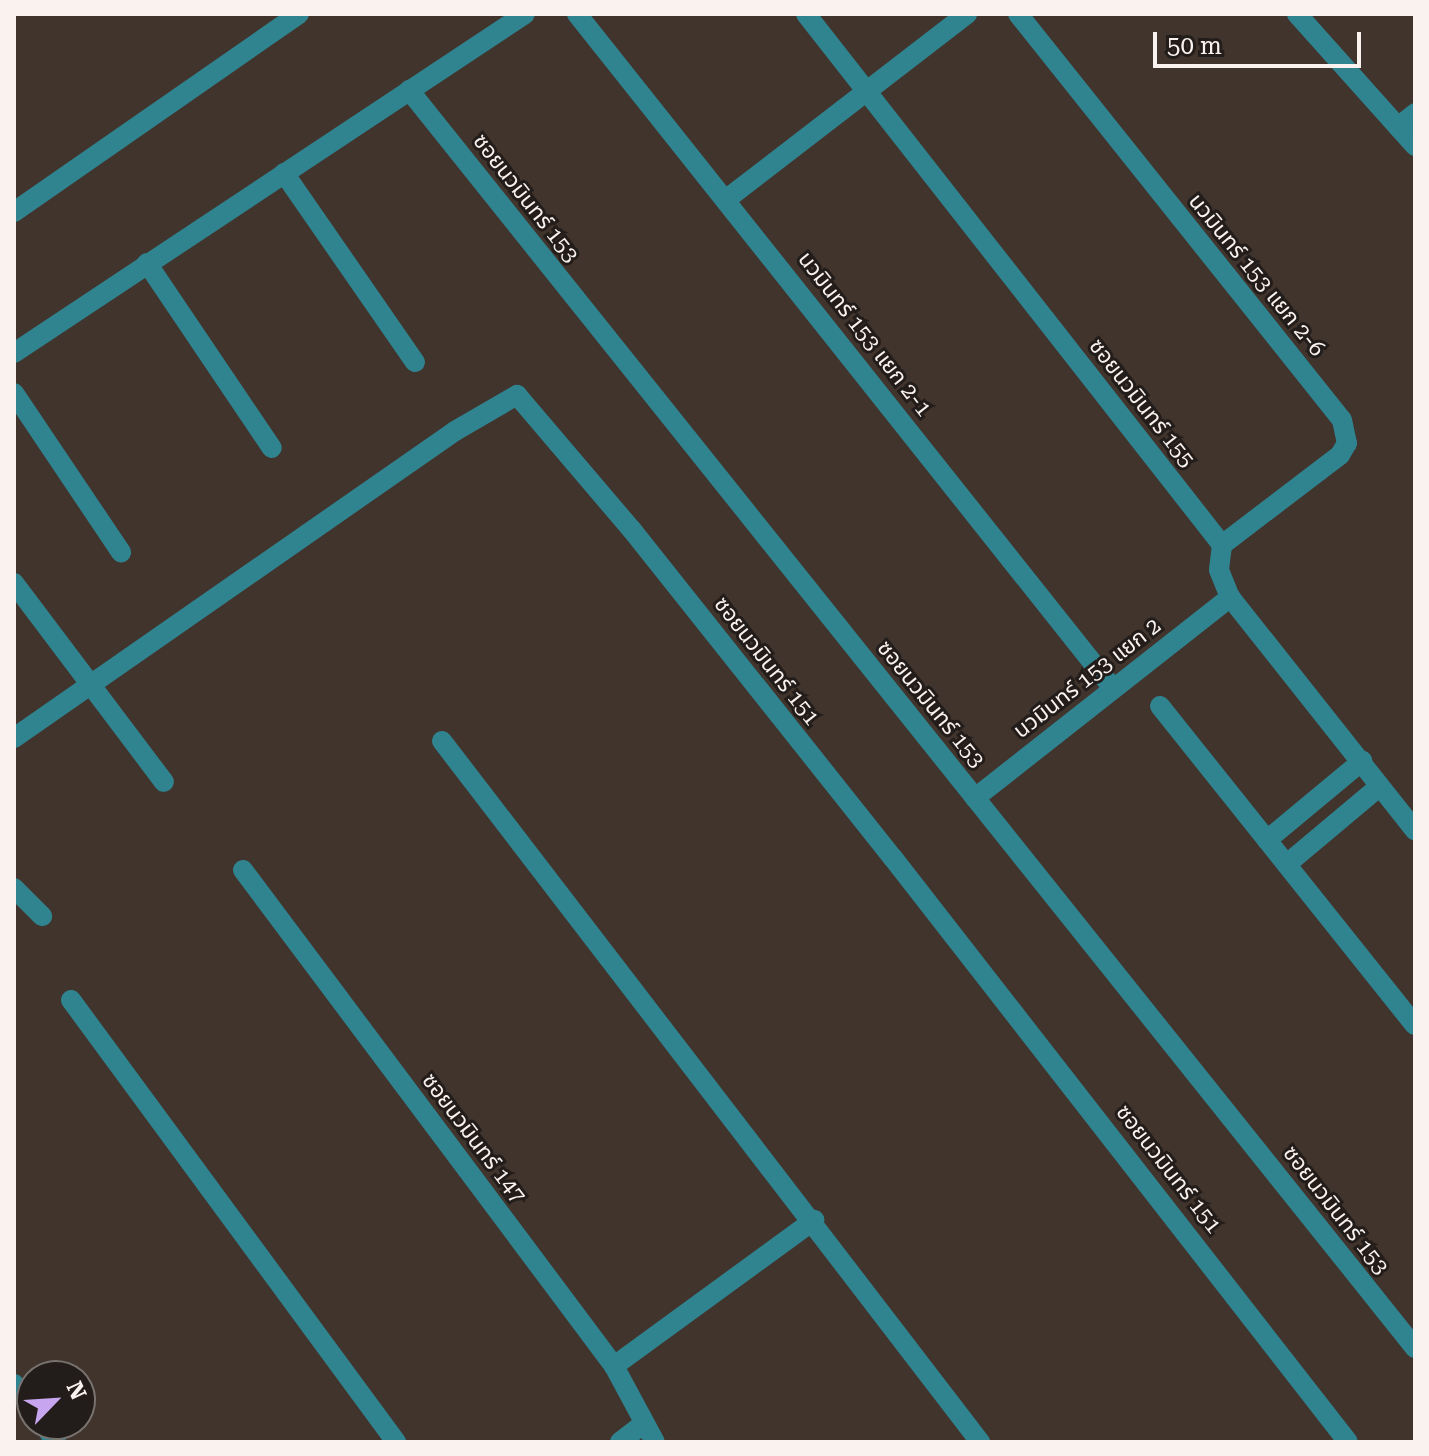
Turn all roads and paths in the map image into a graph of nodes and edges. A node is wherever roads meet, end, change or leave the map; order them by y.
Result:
1 (299, 14) edge
2 (525, 14) edge
3 (577, 14) edge
4 (806, 14) edge
5 (967, 14) edge
6 (1018, 14) edge
7 (1297, 14) edge
8 (409, 90) junction
9 (868, 93) junction
10 (1415, 113) edge
11 (1398, 127) junction
12 (1415, 146) edge
13 (284, 173) junction
14 (728, 198) junction
15 (14, 212) edge
16 (147, 263) junction
17 (14, 353) edge
18 (415, 362) dead end
19 (14, 393) edge
20 (272, 448) dead end
21 (1222, 545) junction
22 (121, 552) dead end
23 (14, 583) edge
24 (1230, 597) junction
25 (1112, 687) junction
26 (89, 688) junction
27 (1160, 706) dead end
28 (14, 738) edge
29 (442, 741) dead end
30 (1362, 761) junction
31 (164, 782) dead end
32 (1380, 786) junction
33 (975, 798) junction
34 (1415, 830) edge
35 (1267, 840) junction
36 (1287, 864) junction
37 (243, 870) dead end
38 (14, 888) edge
39 (42, 916) dead end
40 (71, 1000) dead end
41 (1415, 1025) edge
42 (814, 1220) junction
43 (1415, 1348) edge
44 (614, 1366) junction
45 (642, 1425) junction
46 (396, 1442) edge
47 (620, 1442) edge
48 (655, 1442) edge
49 (980, 1442) edge
50 (1348, 1442) edge

1 - 15 street
2 - 8 street
3 - 14 street, นวมินทร์ 153 แยก 2-1
4 - 9 street, ซอยนวมินทร์ 155
5 - 9 street
6 - 21 street, นวมินทร์ 153 แยก 2-6
7 - 11 street
8 - 13 street
8 - 33 street, ซอยนวมินทร์ 153
9 - 14 street
9 - 21 street, ซอยนวมินทร์ 155
10 - 11 street
11 - 12 street
13 - 16 street
13 - 18 street
14 - 25 street, นวมินทร์ 153 แยก 2-1
16 - 17 street
16 - 20 street
19 - 22 street
21 - 24 street
23 - 26 street
24 - 25 street, นวมินทร์ 153 แยก 2
24 - 30 street
25 - 33 street, นวมินทร์ 153 แยก 2
26 - 28 street, ซอยนวมินทร์ 151
26 - 31 street
26 - 50 street, ซอยนวมินทร์ 151
27 - 35 street
29 - 42 street
30 - 32 street
30 - 35 street
32 - 34 street
32 - 36 street
33 - 43 street, ซอยนวมินทร์ 153
35 - 36 street
36 - 41 street
37 - 44 street, ซอยนวมินทร์ 147
38 - 39 street
40 - 46 street
42 - 44 street
42 - 49 street
44 - 45 street, ซอยนวมินทร์ 147
45 - 47 street
45 - 48 street, ซอยนวมินทร์ 147

